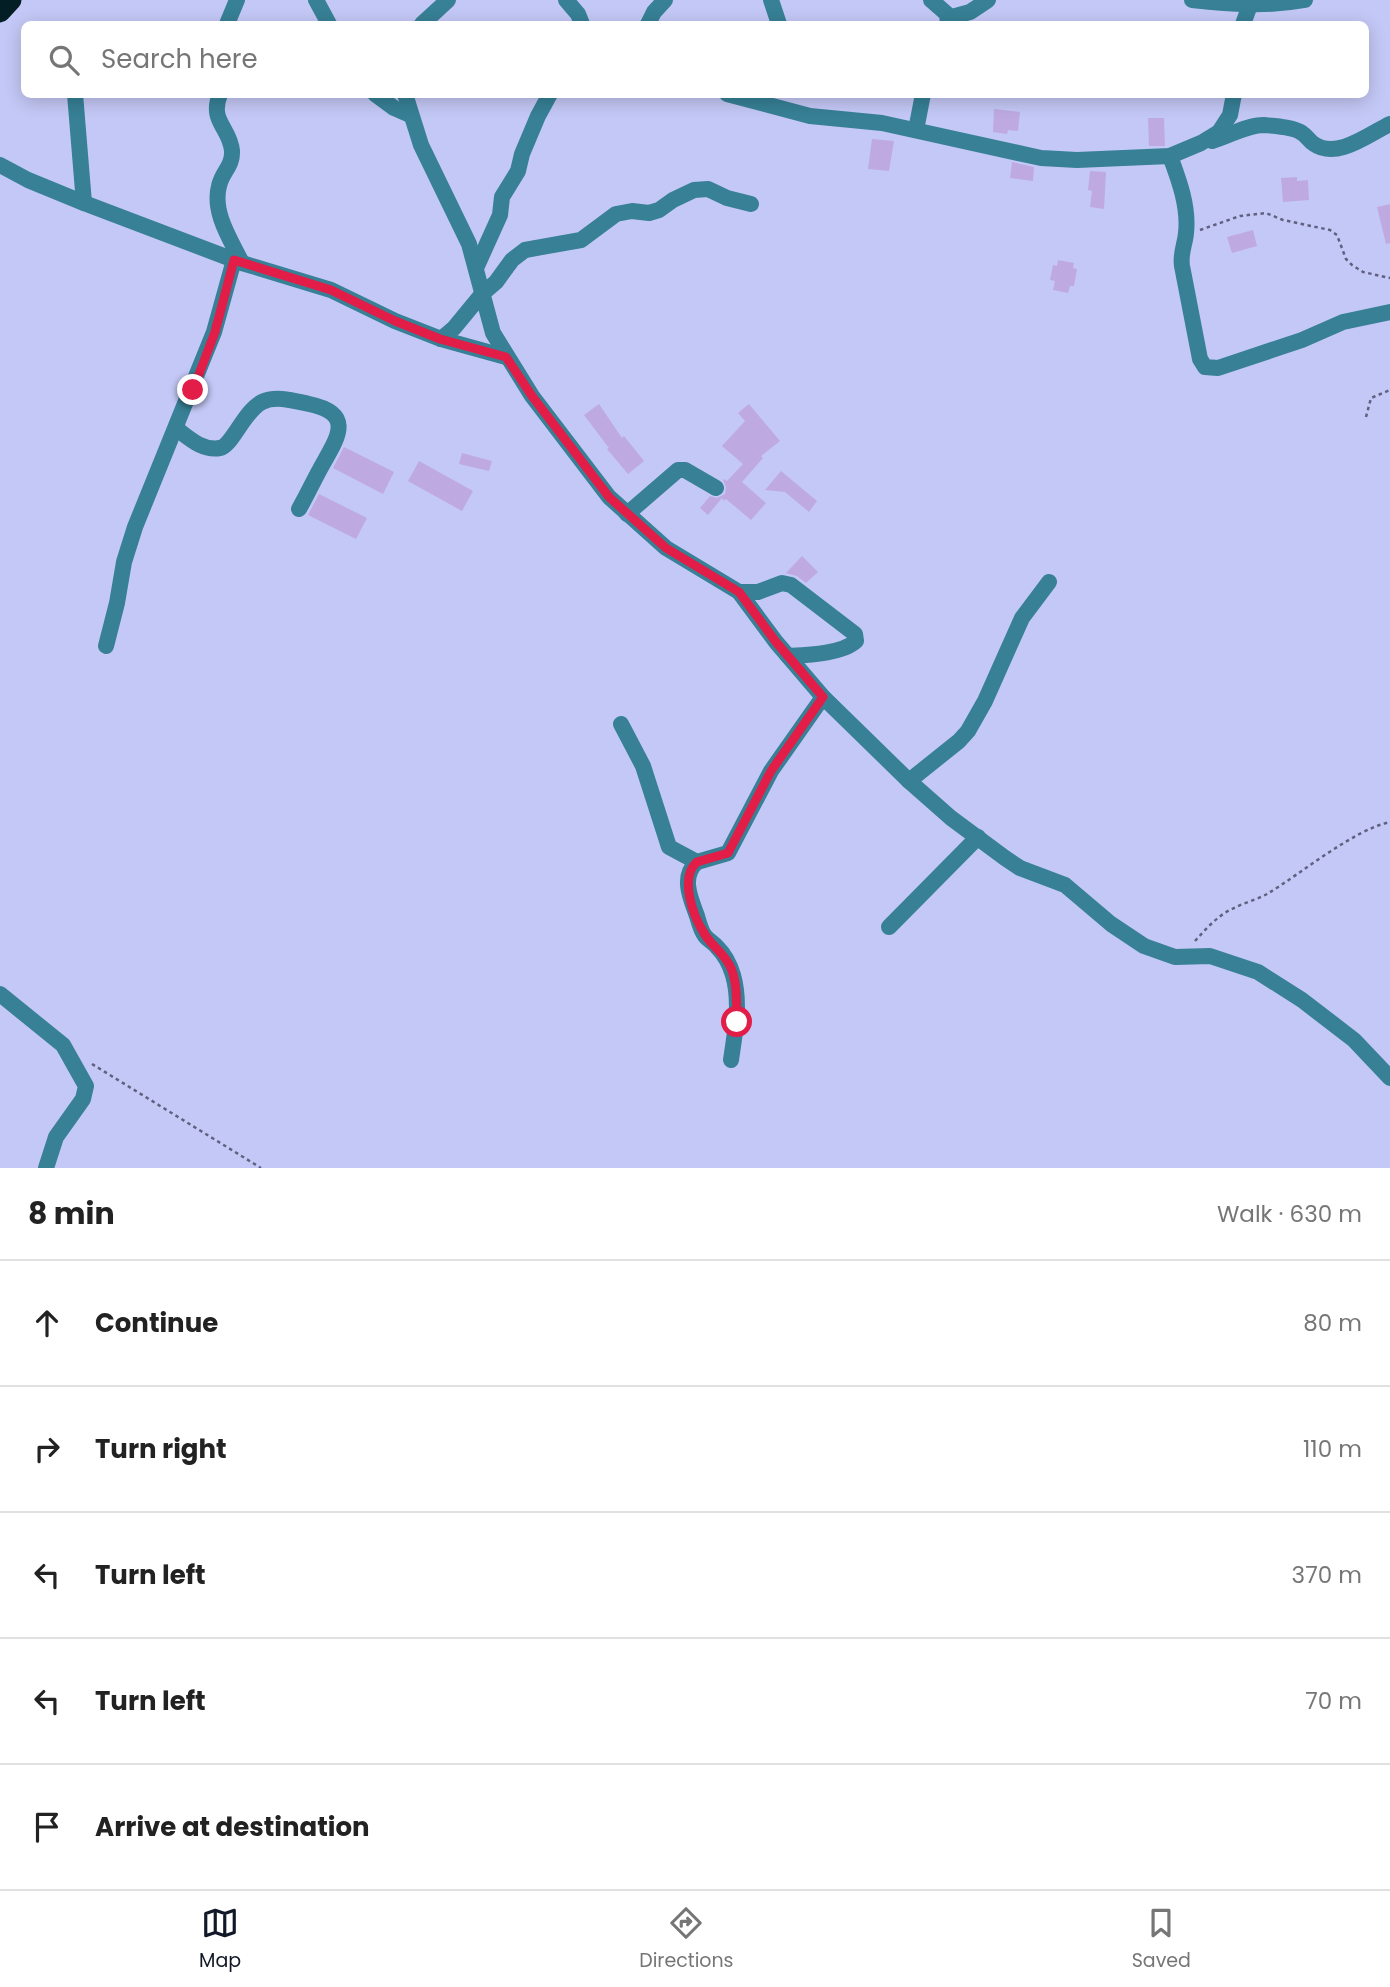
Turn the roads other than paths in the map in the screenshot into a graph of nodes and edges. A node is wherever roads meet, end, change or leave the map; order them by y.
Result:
1 (11, 0) edge
2 (237, 0) edge
3 (316, 0) edge
4 (448, 0) edge
5 (566, 0) edge
6 (665, 0) edge
7 (771, 0) edge
8 (930, 0) edge
9 (988, 0) edge
10 (1192, 0) edge
11 (1305, 0) edge
12 (1250, 5) junction
13 (0, 12) edge
14 (228, 21) edge
15 (327, 21) edge
16 (425, 21) edge
17 (581, 21) edge
18 (650, 21) edge
19 (778, 21) edge
20 (948, 21) edge
21 (1244, 21) edge
22 (75, 98) edge
23 (218, 98) edge
24 (380, 98) edge
25 (406, 98) edge
26 (548, 98) edge
27 (742, 98) edge
28 (922, 98) edge
29 (1233, 98) edge
30 (410, 115) junction
31 (1390, 124) edge
32 (916, 130) junction
33 (1201, 144) junction
34 (1170, 156) junction
35 (0, 165) edge
36 (84, 203) junction
37 (751, 204) dead end
38 (238, 262) junction
39 (477, 266) junction
40 (482, 294) junction
41 (1390, 312) edge
42 (440, 339) junction
43 (506, 357) junction
44 (177, 429) junction
45 (716, 488) dead end
46 (299, 509) dead end
47 (626, 514) junction
48 (1049, 582) dead end
49 (739, 592) junction
50 (106, 646) dead end
51 (788, 656) junction
52 (823, 697) junction
53 (621, 724) dead end
54 (909, 781) junction
55 (978, 837) junction
56 (697, 862) junction
57 (889, 927) dead end
58 (0, 994) edge
59 (731, 1060) dead end
60 (1390, 1078) edge
61 (46, 1168) edge

1 - 13 highway
2 - 14 street
3 - 15 street
4 - 16 street
5 - 17 street
6 - 18 street
7 - 19 street
8 - 20 street
9 - 20 street
10 - 12 street
11 - 12 street
12 - 21 street
22 - 36 street
23 - 38 street
24 - 30 street
25 - 30 street
26 - 39 street
27 - 32 street
28 - 32 street
29 - 33 street
30 - 39 street
31 - 33 street
32 - 34 street
33 - 34 street
34 - 41 street
35 - 36 street
36 - 38 street
37 - 40 street
38 - 42 street
38 - 44 street
39 - 40 street
40 - 42 street
40 - 43 street
42 - 43 street
43 - 47 street
44 - 46 street
44 - 50 street
45 - 47 street
47 - 49 street
48 - 54 street
49 - 51 street
49 - 51 street
51 - 52 street
52 - 54 street
52 - 56 street
53 - 56 street
54 - 55 street
55 - 57 street
55 - 60 street
56 - 59 street
58 - 61 street

